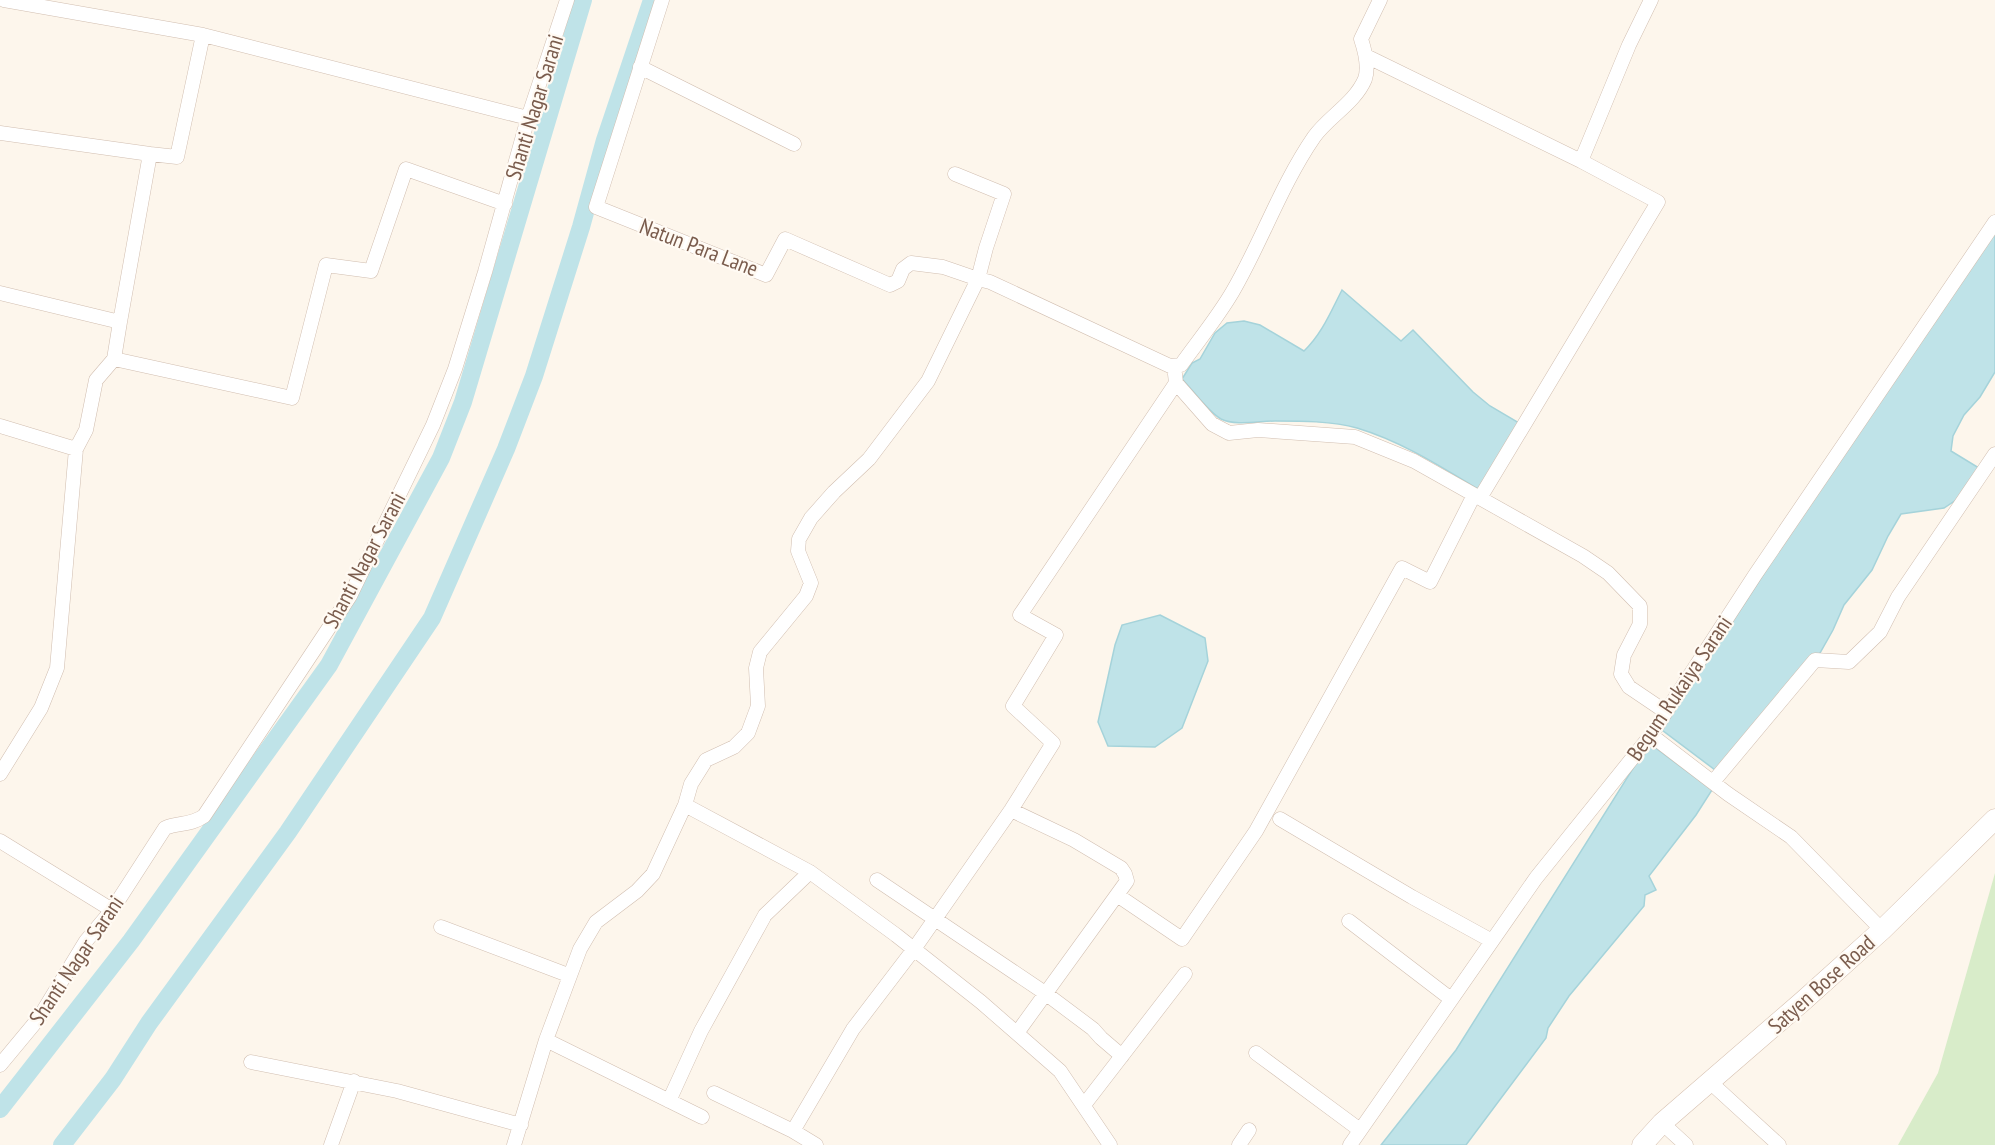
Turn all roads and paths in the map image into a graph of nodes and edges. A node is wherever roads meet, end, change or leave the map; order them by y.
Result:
1 (4, 0) edge
2 (567, 0) edge
3 (662, 0) edge
4 (1380, 0) edge
5 (1651, 0) edge
6 (203, 35) junction
7 (1366, 56) junction
8 (640, 67) junction
9 (528, 118) junction
10 (0, 133) edge
11 (794, 144) dead end
12 (150, 154) junction
13 (1581, 161) junction
14 (955, 174) dead end
15 (505, 204) junction
16 (1995, 222) edge
17 (978, 279) junction
18 (0, 293) edge
19 (120, 322) junction
20 (114, 359) junction
21 (1174, 365) junction
22 (1176, 383) junction
23 (0, 426) edge
24 (76, 448) junction
25 (1995, 454) edge
26 (1477, 496) junction
27 (1666, 712) junction
28 (1651, 735) junction
29 (0, 774) edge
30 (1713, 782) junction
31 (685, 805) junction
32 (1011, 810) junction
33 (1280, 819) dead end
34 (1995, 819) edge
35 (0, 841) edge
36 (810, 872) junction
37 (877, 880) dead end
38 (1117, 895) junction
39 (112, 909) junction
40 (934, 919) junction
41 (1349, 921) dead end
42 (441, 927) dead end
43 (1882, 930) junction
44 (1492, 941) junction
45 (914, 949) junction
46 (1185, 974) dead end
47 (568, 975) junction
48 (1045, 993) junction
49 (1451, 999) junction
50 (1017, 1033) junction
51 (546, 1040) junction
52 (1256, 1053) dead end
53 (1122, 1056) junction
54 (251, 1062) dead end
55 (0, 1065) edge
56 (354, 1081) junction
57 (1710, 1082) junction
58 (714, 1093) dead end
59 (669, 1101) junction
60 (1084, 1105) junction
61 (702, 1117) dead end
62 (1662, 1123) junction
63 (520, 1125) junction
64 (1249, 1130) dead end
65 (1360, 1130) junction
66 (793, 1131) junction
67 (331, 1145) edge
68 (514, 1145) edge
69 (816, 1145) edge
70 (1110, 1145) edge
71 (1239, 1145) edge
72 (1350, 1145) edge
73 (1642, 1145) edge
74 (1686, 1145) edge
75 (1779, 1145) edge

1 - 6 street
2 - 9 street, Shanti Nagar Sarani
3 - 8 street, Natun Para Lane
4 - 7 street
5 - 13 street
6 - 9 street
6 - 12 street
7 - 13 street
7 - 21 street
8 - 11 street
8 - 17 street, Natun Para Lane
9 - 15 street, Shanti Nagar Sarani
10 - 12 street
12 - 19 street
13 - 26 street
14 - 17 street
15 - 20 street
15 - 39 street, Shanti Nagar Sarani
16 - 27 street, Begum Rukaiya Sarani
17 - 21 street
17 - 31 street
18 - 19 street
19 - 20 street
20 - 24 street
21 - 22 street
22 - 26 street
22 - 32 street
23 - 24 street
24 - 29 street
25 - 30 street
26 - 27 street
26 - 38 street
27 - 28 street, Begum Rukaiya Sarani
28 - 30 street
28 - 44 street, Begum Rukaiya Sarani
30 - 43 street
31 - 36 street
31 - 47 street
32 - 38 street
32 - 40 street
33 - 44 street
34 - 43 main road, Satyen Bose Road
35 - 39 street
36 - 45 street
36 - 59 street
37 - 40 street
38 - 48 street
39 - 55 street, Shanti Nagar Sarani
40 - 45 street
40 - 48 street
41 - 49 street
42 - 47 street
43 - 57 main road, Satyen Bose Road
44 - 49 street, Begum Rukaiya Sarani
45 - 50 street
45 - 66 street
46 - 53 street
47 - 51 street
48 - 50 street
48 - 53 street
49 - 65 street, Begum Rukaiya Sarani
50 - 60 street
51 - 59 street
51 - 63 street
52 - 65 street
53 - 60 street
54 - 56 street
56 - 63 street
56 - 67 street
57 - 62 main road, Satyen Bose Road
57 - 75 street
58 - 66 street
59 - 61 street
60 - 70 street
62 - 73 main road, Satyen Bose Road
62 - 74 street
63 - 68 street
64 - 71 street
65 - 72 street, Begum Rukaiya Sarani
66 - 69 street

